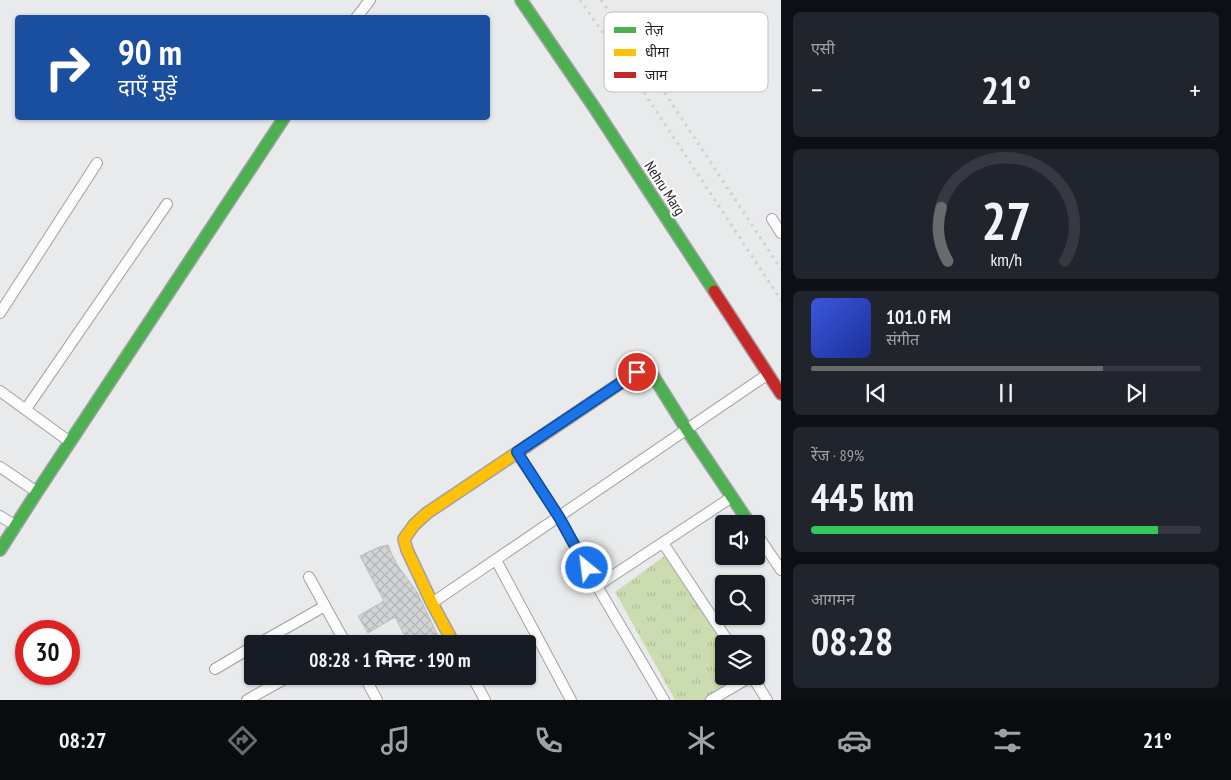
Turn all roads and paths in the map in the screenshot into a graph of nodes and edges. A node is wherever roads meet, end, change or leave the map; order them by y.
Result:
1 (370, 0) edge
2 (521, 0) edge
3 (358, 15) edge
4 (283, 120) edge
5 (96, 163) dead end
6 (166, 204) dead end
7 (772, 219) dead end
8 (781, 233) edge
9 (0, 313) edge
10 (768, 374) junction
11 (0, 391) edge
12 (781, 394) edge
13 (26, 409) junction
14 (687, 430) junction
15 (70, 442) junction
16 (517, 452) junction
17 (0, 467) edge
18 (37, 492) junction
19 (732, 497) junction
20 (744, 515) edge
21 (0, 516) edge
22 (559, 517) junction
23 (16, 526) junction
24 (663, 543) junction
25 (765, 546) edge
26 (0, 550) edge
27 (496, 560) junction
28 (781, 570) edge
29 (309, 577) dead end
30 (597, 586) junction
31 (432, 603) junction
32 (325, 606) junction
33 (274, 635) edge
34 (341, 635) edge
35 (449, 635) edge
36 (724, 635) edge
37 (244, 652) edge
38 (215, 668) dead end
39 (274, 685) edge
40 (369, 685) edge
41 (476, 685) edge
42 (737, 685) edge
43 (758, 685) edge
44 (247, 700) edge
45 (377, 700) edge
46 (484, 700) edge
47 (571, 700) edge
48 (664, 700) edge
49 (711, 700) edge
50 (767, 700) edge

1 - 3 street
2 - 10 street, Nehru Marg
4 - 15 street
5 - 9 street
6 - 13 street
7 - 8 street
10 - 12 street, Nehru Marg
10 - 14 street
11 - 13 street
13 - 15 street
14 - 16 street
14 - 19 street
14 - 22 street
15 - 18 street
16 - 22 street
16 - 31 street
17 - 18 street
18 - 23 street
19 - 20 street
19 - 24 street
21 - 23 street
22 - 27 street
22 - 30 street
23 - 26 street
24 - 30 street
24 - 36 street
25 - 28 street
27 - 31 street
27 - 47 street
29 - 32 street
30 - 48 street
31 - 35 street
32 - 33 street
32 - 34 street
37 - 38 street
39 - 44 street
40 - 45 street
41 - 46 street
42 - 49 street
43 - 50 street

